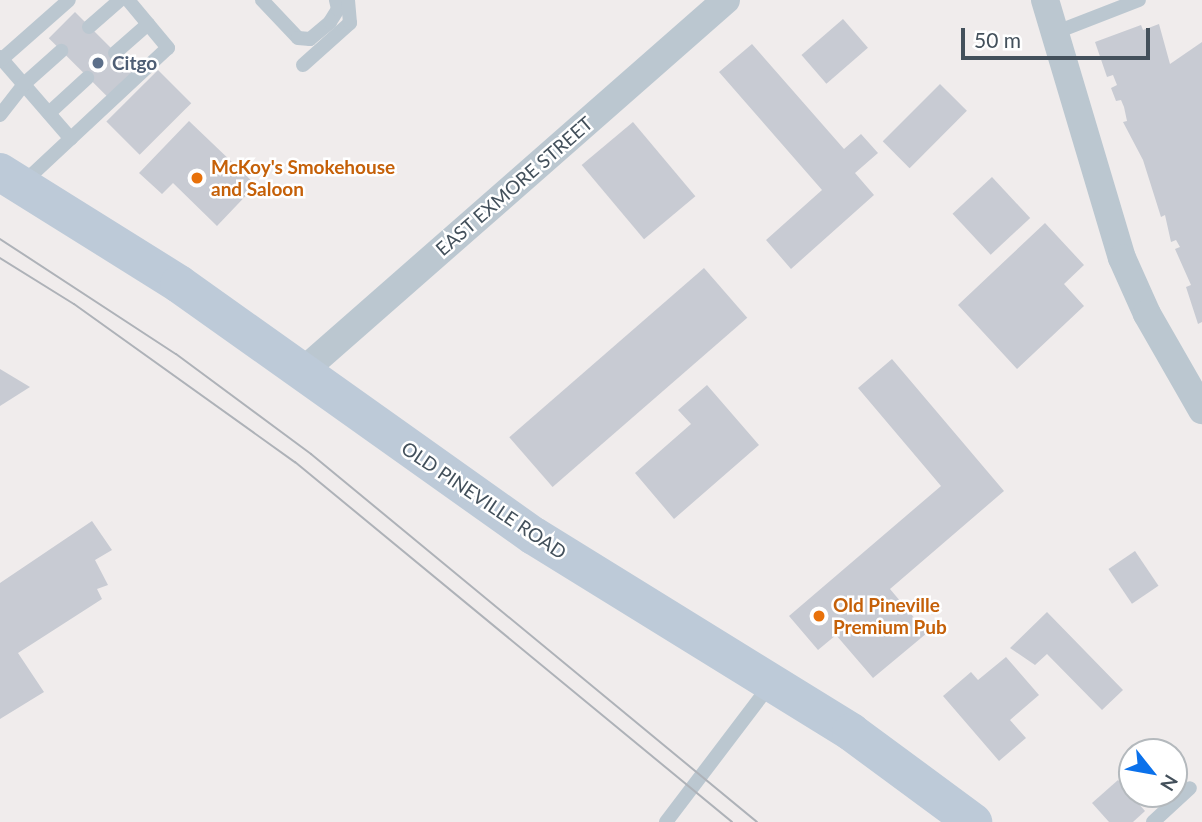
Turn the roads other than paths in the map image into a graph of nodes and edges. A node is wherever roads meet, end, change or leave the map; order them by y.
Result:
1 (69, 0) edge
2 (120, 0) edge
3 (128, 0) edge
4 (262, 0) edge
5 (336, 0) edge
6 (348, 0) edge
7 (726, 0) edge
8 (1045, 0) edge
9 (1139, 0) edge
10 (148, 24) junction
11 (89, 27) dead end
12 (1054, 33) junction
13 (298, 38) junction
14 (61, 51) dead end
15 (115, 53) dead end
16 (1, 58) edge
17 (87, 78) dead end
18 (24, 84) junction
19 (49, 113) junction
20 (0, 115) edge
21 (71, 139) junction
22 (11, 178) edge
23 (302, 372) junction
24 (1202, 410) edge
25 (771, 684) junction
26 (1189, 788) dead end
27 (666, 822) edge
28 (973, 822) edge
29 (1153, 822) edge

1 - 16 lane
2 - 11 lane
3 - 10 lane
4 - 13 lane
5 - 13 lane
6 - 13 lane
7 - 23 street, EAST EXMORE STREET
8 - 12 street
9 - 12 lane
10 - 15 lane
10 - 21 lane
12 - 24 street
14 - 18 lane
16 - 18 lane
17 - 19 lane
18 - 19 lane
18 - 20 lane
19 - 21 lane
21 - 22 lane
22 - 23 street, OLD PINEVILLE ROAD
23 - 25 street, OLD PINEVILLE ROAD
25 - 27 lane
25 - 28 street, OLD PINEVILLE ROAD
26 - 29 lane

